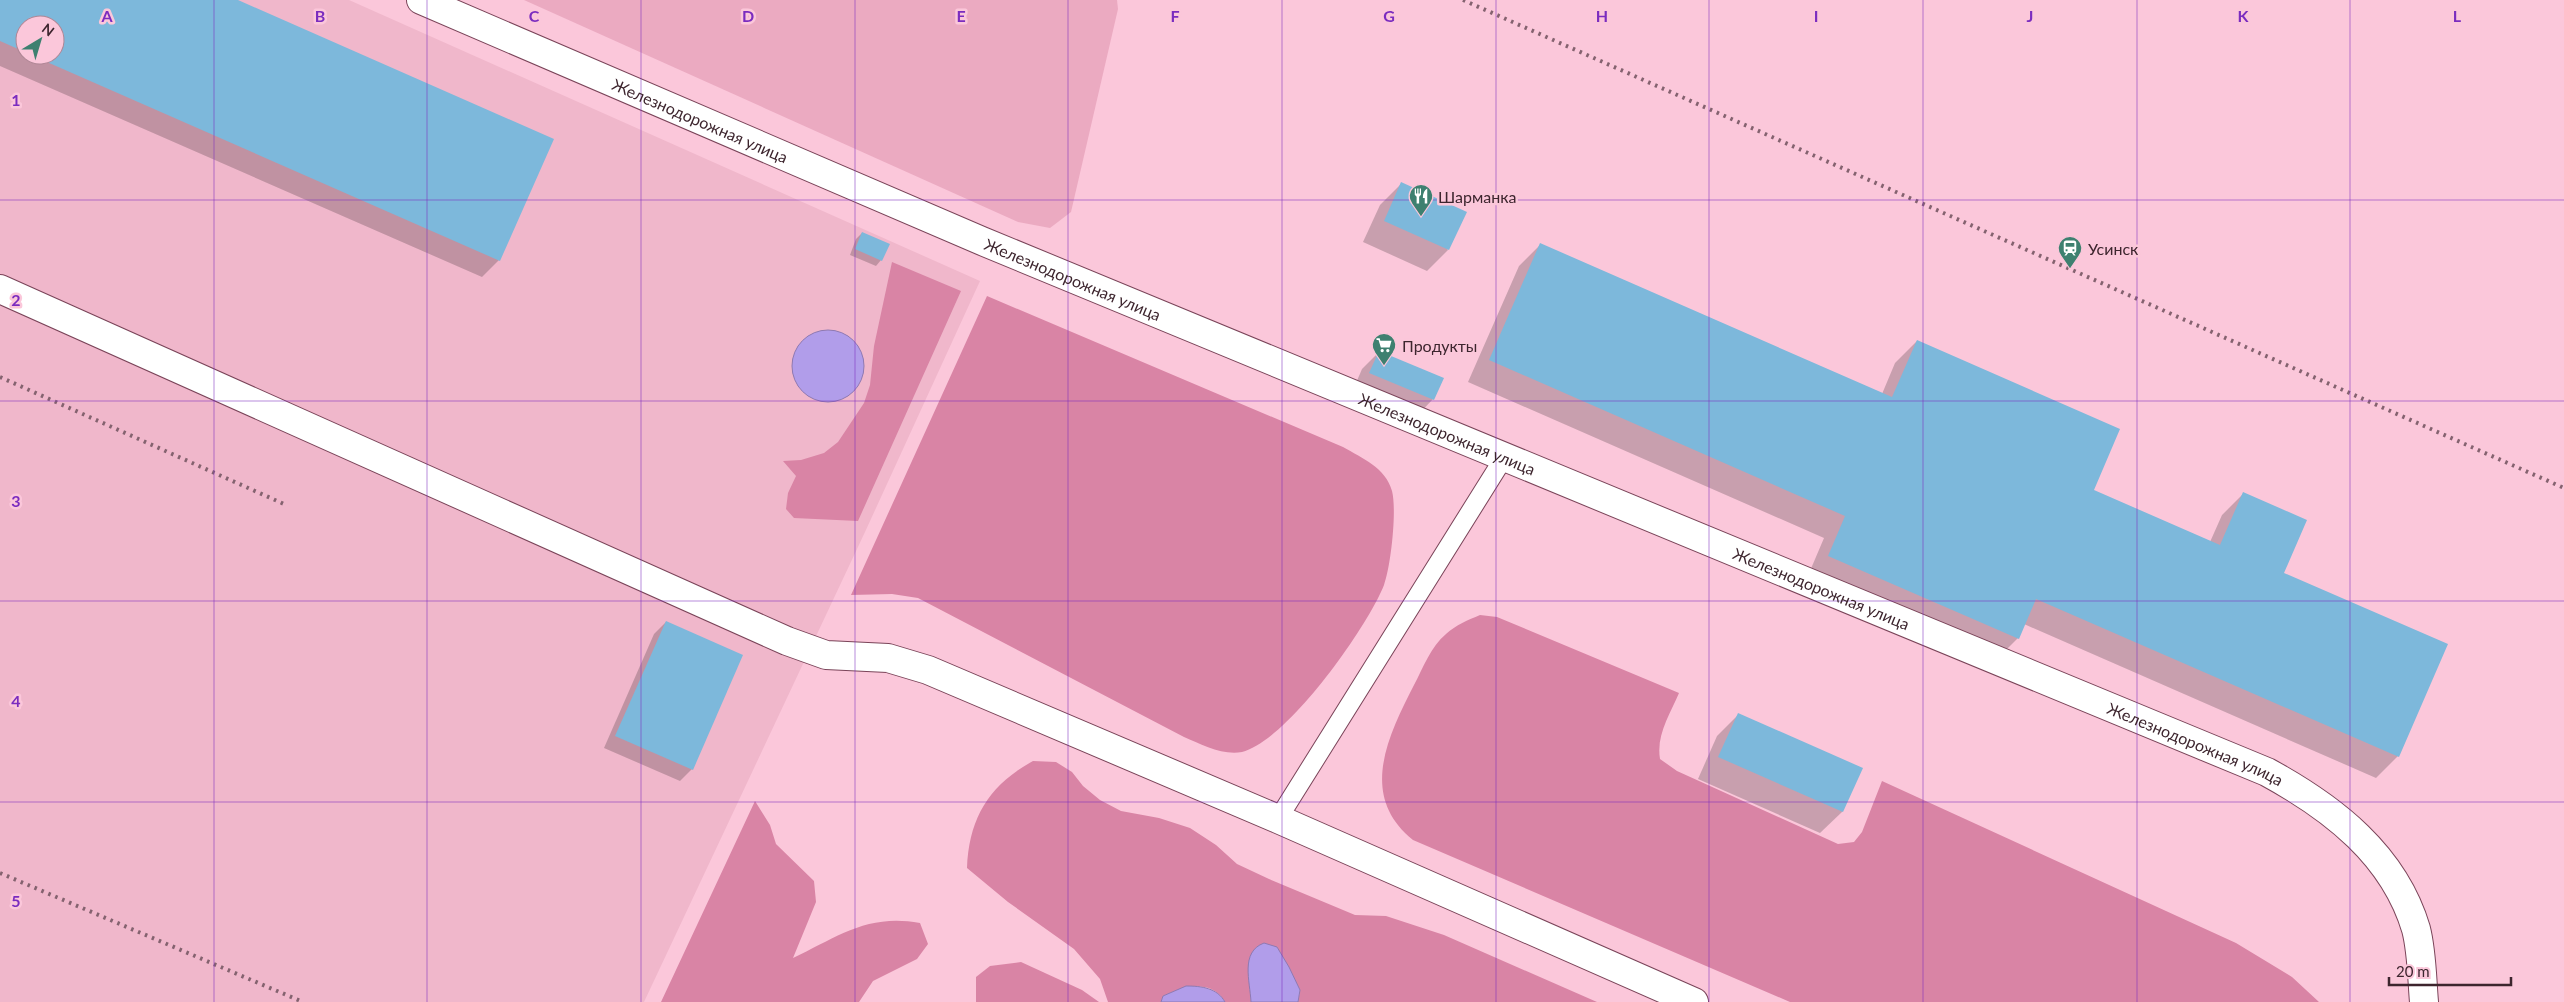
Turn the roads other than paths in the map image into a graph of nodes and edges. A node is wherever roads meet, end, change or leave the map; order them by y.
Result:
1 (421, 0) edge
2 (0, 289) edge
3 (1504, 456) junction
4 (1278, 820) junction
5 (1694, 1002) edge
6 (2424, 1002) edge

1 - 3 street, Железнодорожная улица
2 - 4 street
3 - 4 lane
3 - 6 street, Железнодорожная улица
4 - 5 street

